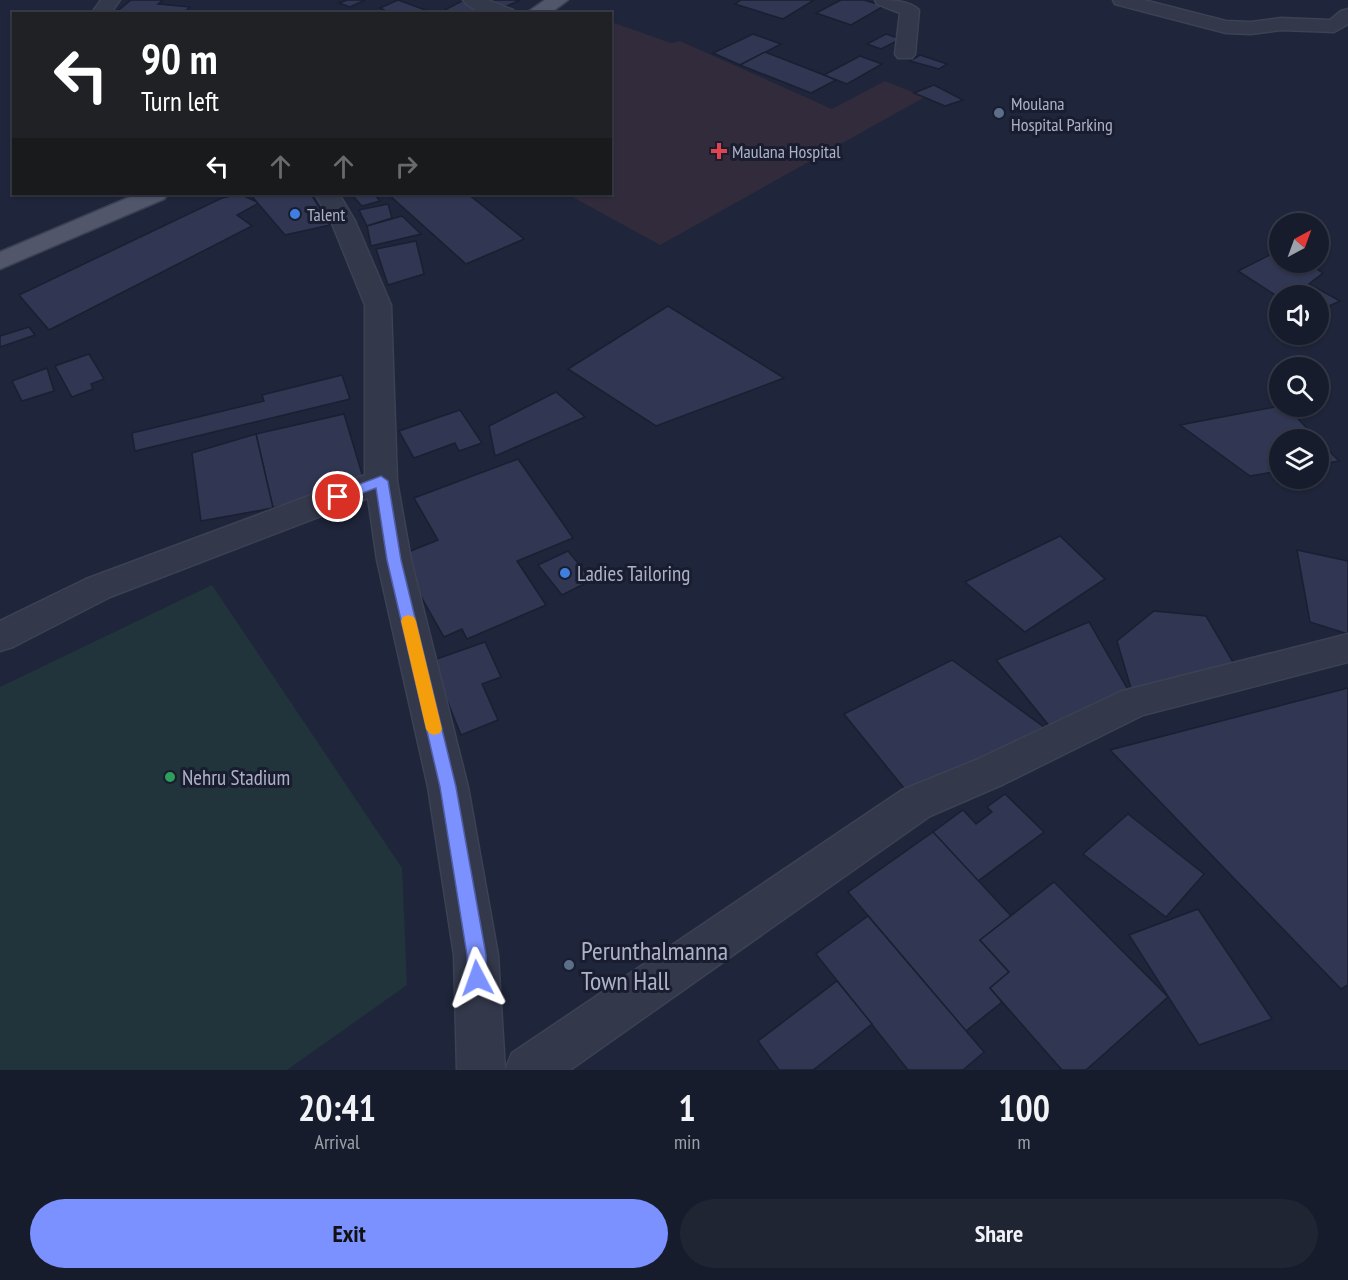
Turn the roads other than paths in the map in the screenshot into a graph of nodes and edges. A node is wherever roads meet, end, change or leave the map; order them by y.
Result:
1 (111, 0) edge
2 (472, 0) edge
3 (559, 0) edge
4 (884, 0) edge
5 (1122, 0) edge
6 (102, 12) edge
7 (501, 12) edge
8 (538, 12) edge
9 (1348, 15) edge
10 (905, 54) dead end
11 (154, 195) edge
12 (328, 195) edge
13 (0, 261) edge
14 (381, 481) junction
15 (0, 636) edge
16 (1348, 648) edge
17 (481, 1070) edge
18 (529, 1070) edge

1 - 6 street
2 - 7 street
3 - 8 main road
4 - 10 street
5 - 9 street
11 - 13 main road
12 - 14 street
14 - 15 street
14 - 17 street
16 - 18 street

